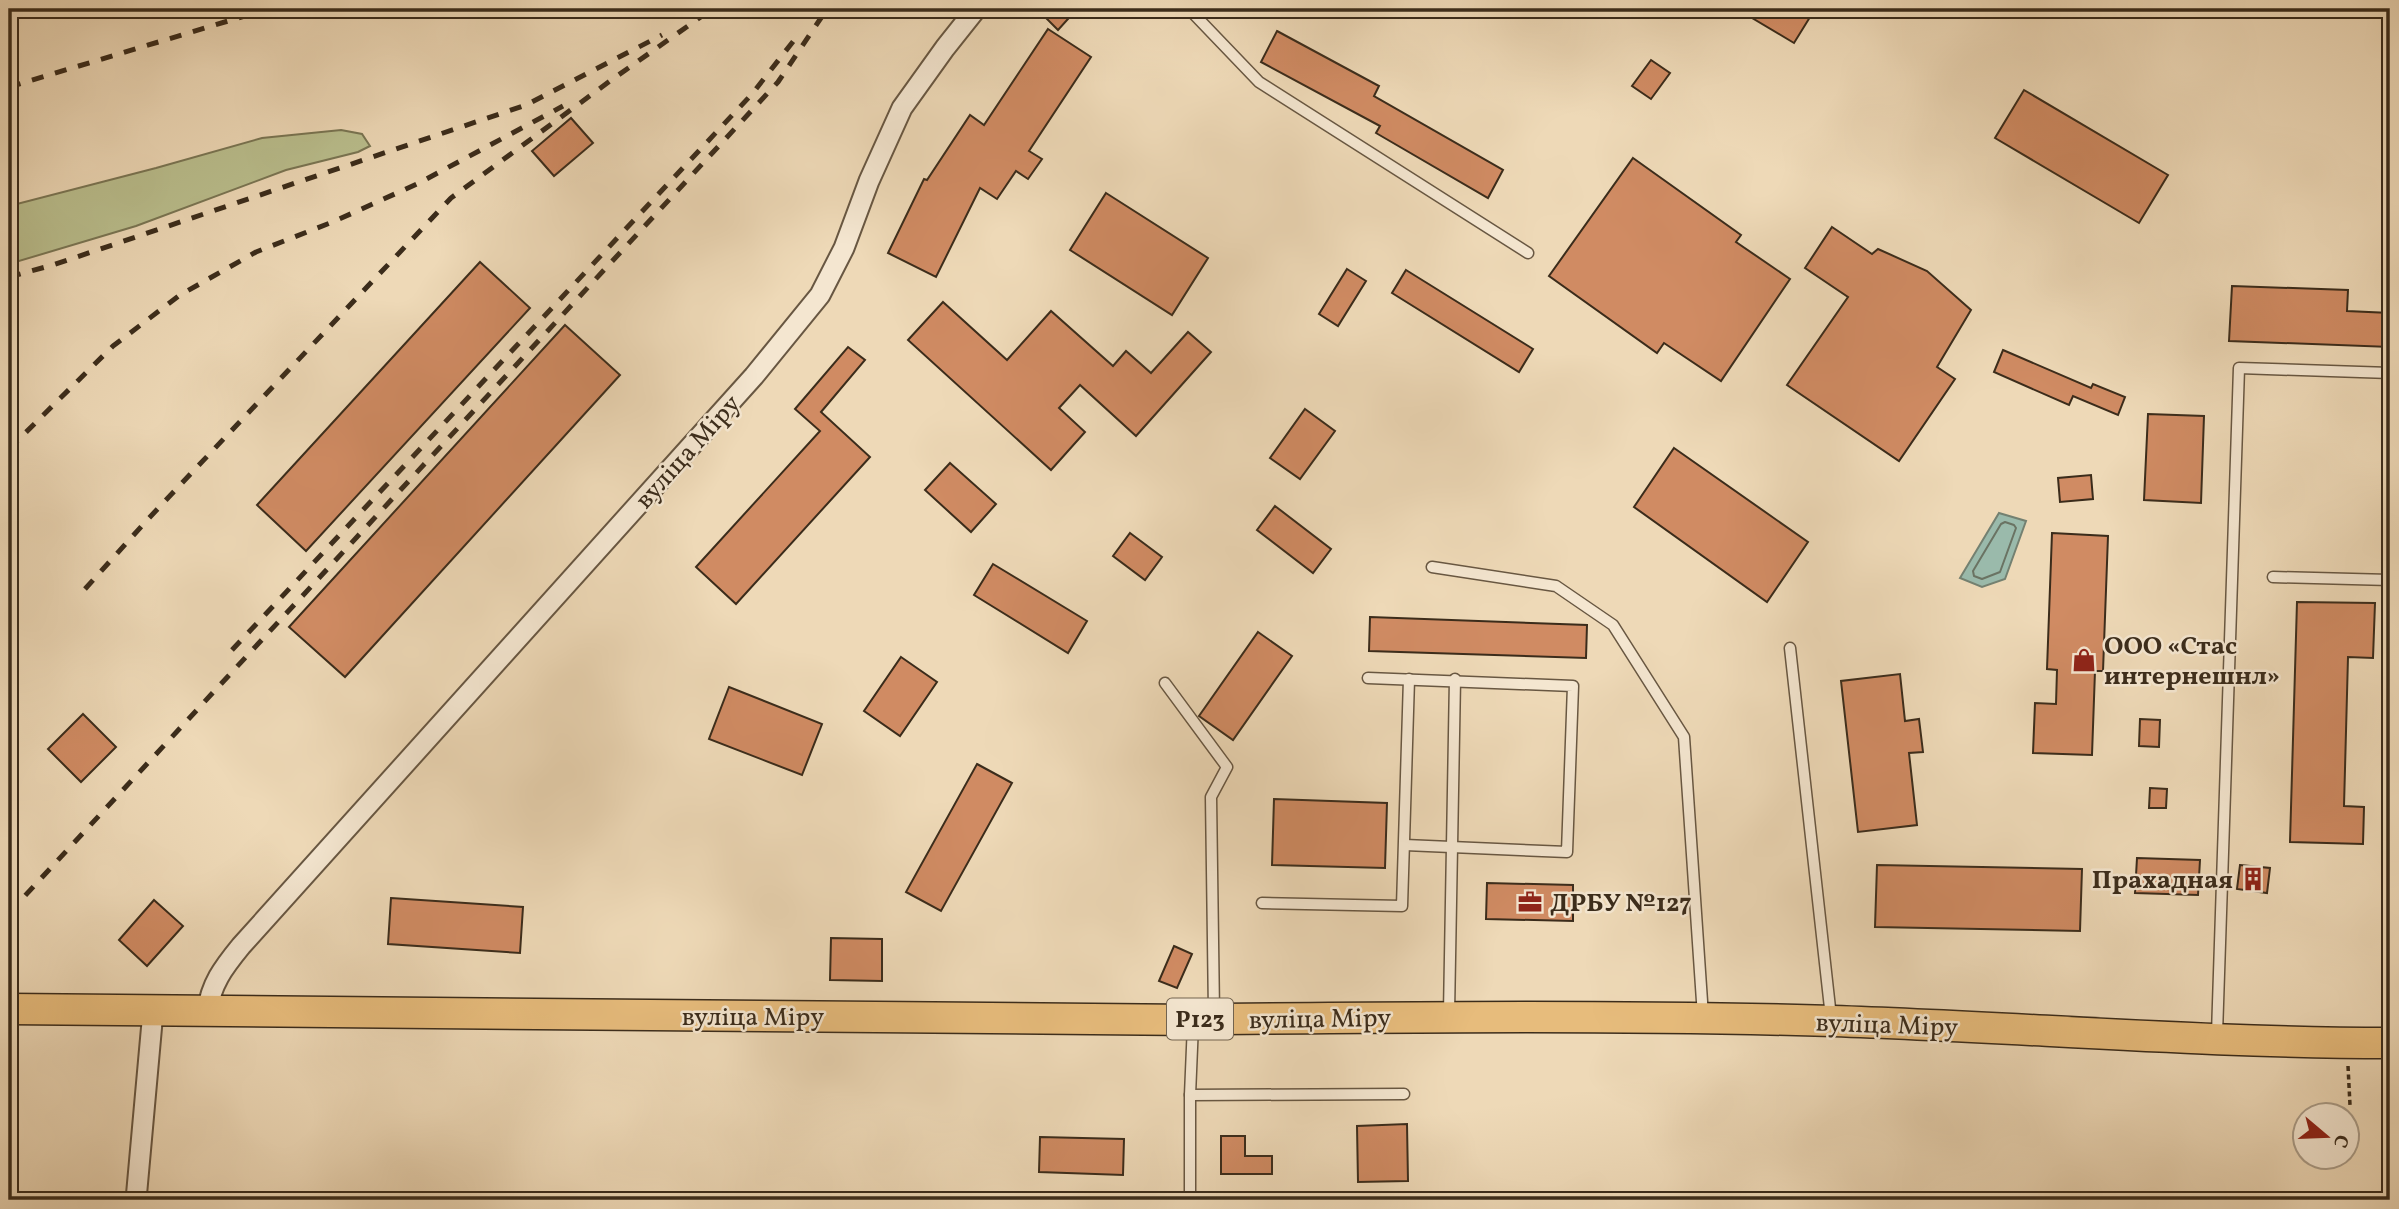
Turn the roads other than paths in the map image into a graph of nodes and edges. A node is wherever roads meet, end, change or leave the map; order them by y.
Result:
1 (976, 9) edge
2 (1189, 9) edge
3 (1528, 253) dead end
4 (2390, 373) edge
5 (1432, 567) dead end
6 (2273, 577) dead end
7 (2390, 580) edge
8 (1790, 648) dead end
9 (1368, 678) dead end
10 (1409, 679) junction
11 (1455, 679) junction
12 (1165, 683) dead end
13 (1405, 845) junction
14 (1451, 846) junction
15 (1262, 903) dead end
16 (9, 1009) edge
17 (153, 1011) junction
18 (207, 1012) junction
19 (1449, 1017) junction
20 (1204, 1018) junction
21 (1704, 1020) junction
22 (1831, 1021) junction
23 (2217, 1038) junction
24 (2390, 1042) edge
25 (1404, 1094) dead end
26 (1190, 1095) junction
27 (136, 1200) edge
28 (1100, 1200) edge
29 (1190, 1200) edge

1 - 18 street, вуліца Міру
2 - 3 lane
4 - 23 lane
5 - 21 lane
6 - 7 lane
8 - 22 lane
9 - 10 lane
10 - 11 lane
10 - 13 lane
11 - 14 lane
11 - 14 lane
12 - 20 lane
13 - 14 lane
13 - 15 lane
14 - 19 lane
16 - 17 main road, вуліца Міру / Р123
17 - 18 main road, вуліца Міру / Р123
17 - 27 street
18 - 20 main road, вуліца Міру / Р123
19 - 20 main road, вуліца Міру / Р123
19 - 21 main road, вуліца Міру / Р123
20 - 26 lane
21 - 22 main road, вуліца Міру / Р123
22 - 23 main road, вуліца Міру / Р123
23 - 24 main road, вуліца Міру / Р123
25 - 26 lane
26 - 29 lane
28 - 29 lane

